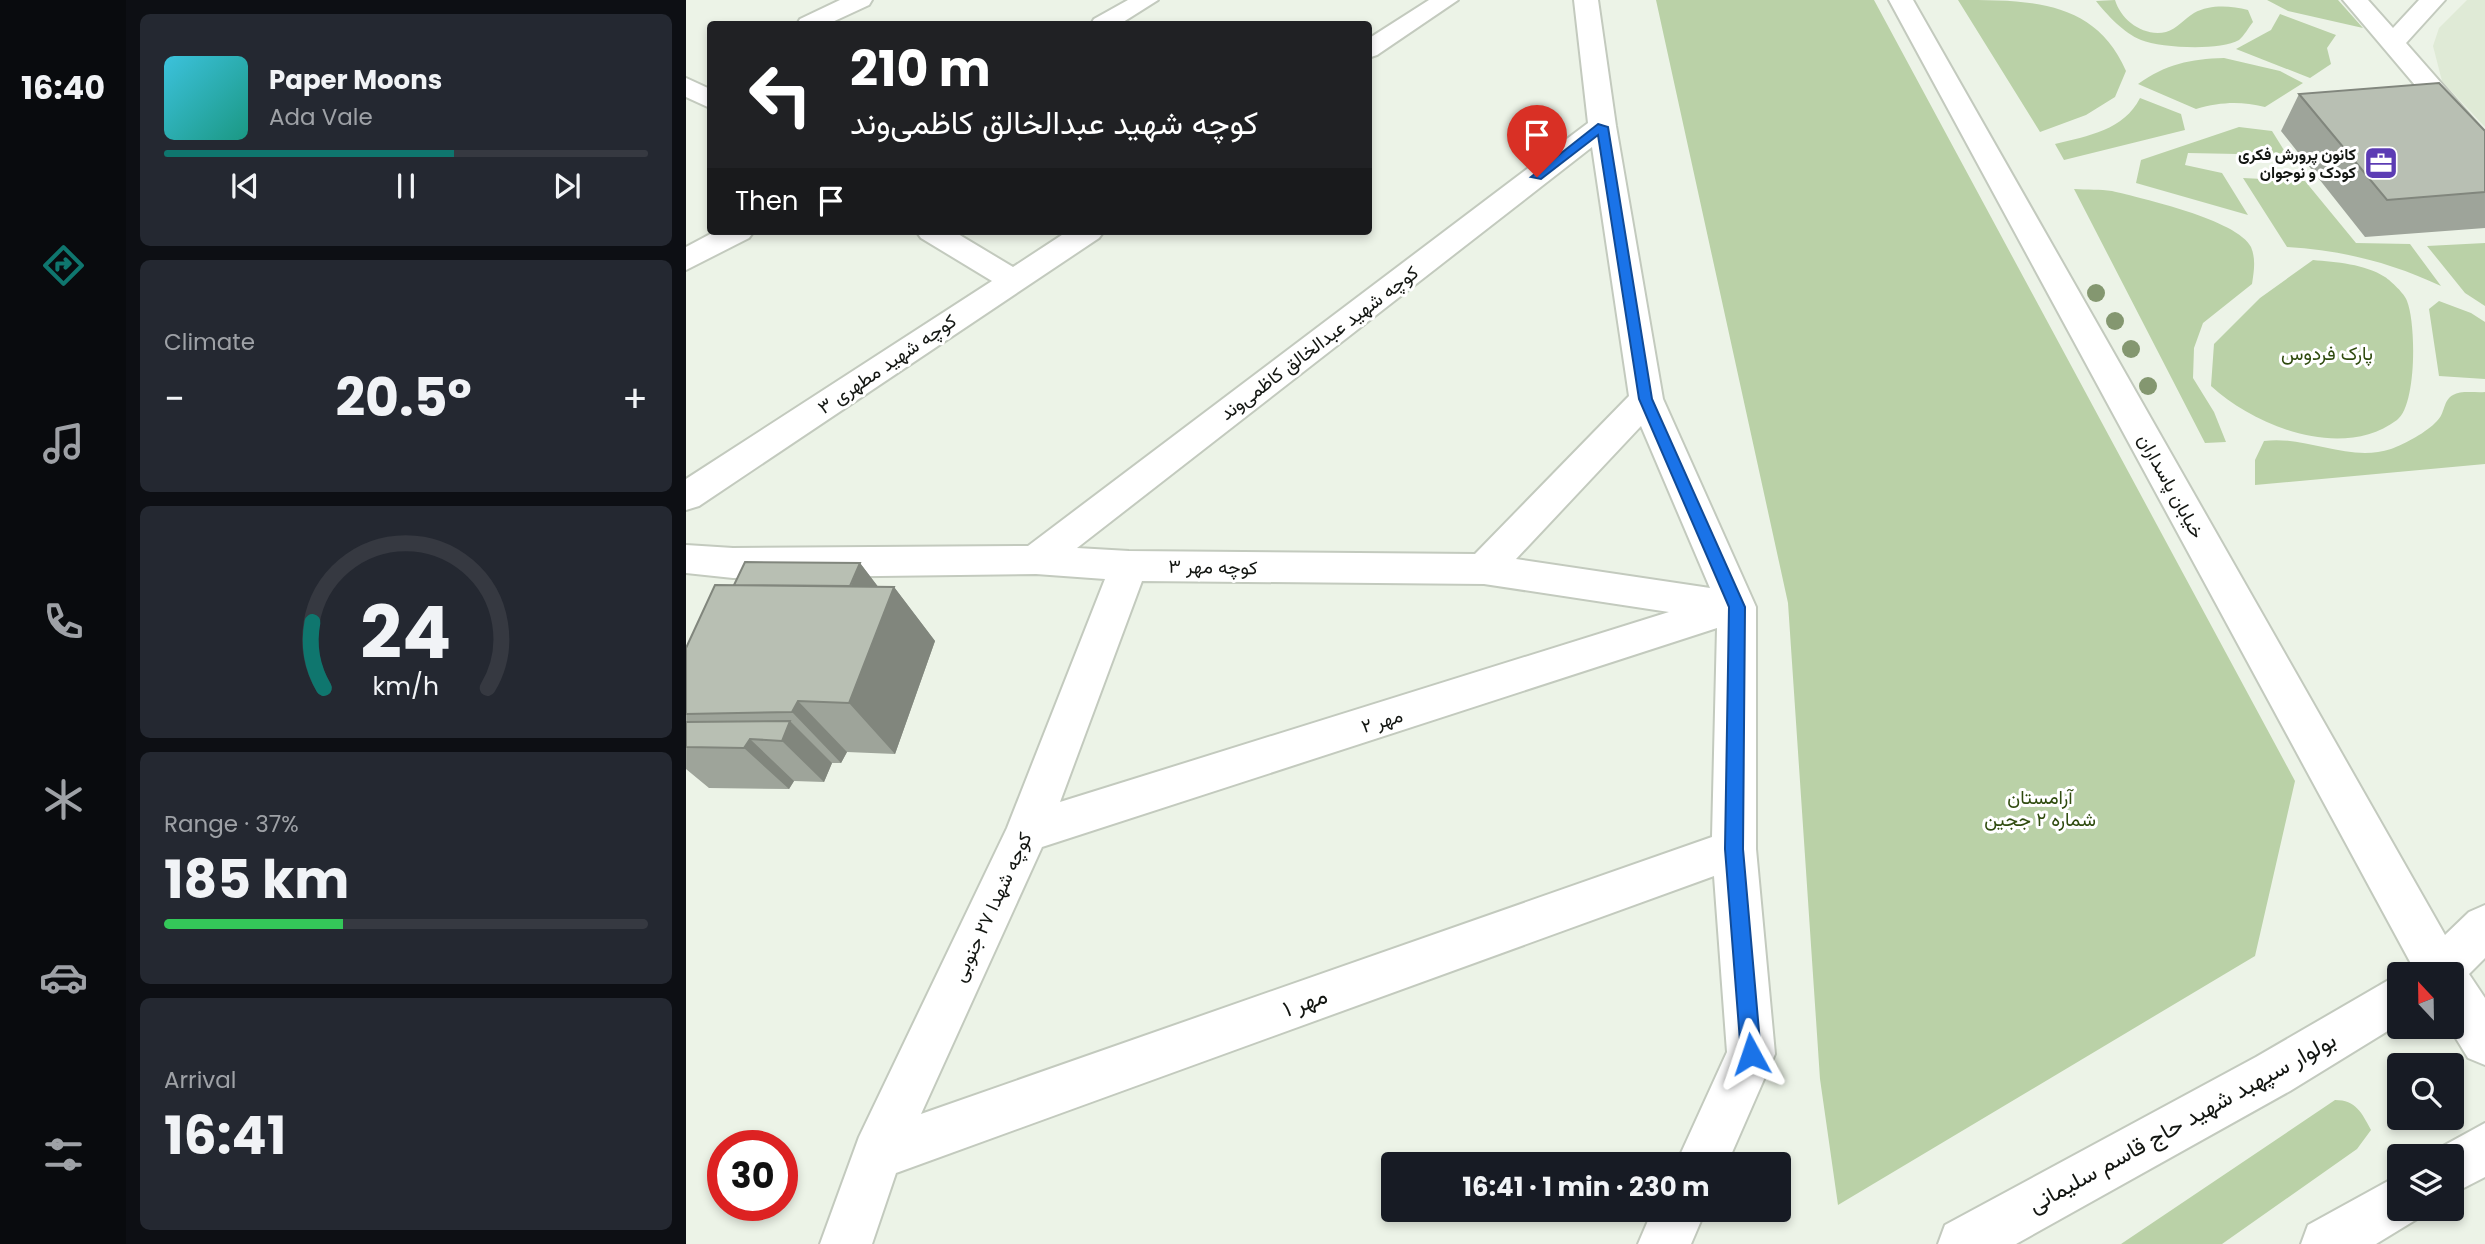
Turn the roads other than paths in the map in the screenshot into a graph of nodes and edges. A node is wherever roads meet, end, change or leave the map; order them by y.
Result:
1 (860, 0) edge
2 (1146, 0) edge
3 (1446, 0) edge
4 (1586, 0) edge
5 (1901, 0) edge
6 (2356, 0) edge
7 (2433, 0) edge
8 (815, 21) edge
9 (1108, 21) edge
10 (2392, 43) junction
11 (1372, 47) edge
12 (707, 74) edge
13 (686, 85) edge
14 (707, 98) edge
15 (1602, 127) junction
16 (2485, 150) edge
17 (732, 235) edge
18 (938, 235) edge
19 (1083, 235) edge
20 (686, 260) edge
21 (1013, 281) junction
22 (1646, 399) junction
23 (686, 497) edge
24 (686, 559) edge
25 (1036, 560) junction
26 (733, 564) junction
27 (1129, 566) junction
28 (1484, 569) junction
29 (715, 600) edge
30 (1737, 607) junction
31 (1027, 832) junction
32 (1734, 849) junction
33 (2485, 927) edge
34 (2434, 962) edge
35 (2456, 962) edge
36 (2387, 1004) edge
37 (2464, 1010) edge
38 (2485, 1041) edge
39 (2485, 1148) edge
40 (1706, 1152) edge
41 (877, 1155) junction
42 (2464, 1161) edge
43 (2387, 1208) edge
44 (1674, 1222) edge
45 (846, 1244) edge
46 (1664, 1244) edge
47 (1964, 1244) edge
48 (2327, 1244) edge

1 - 8 street
2 - 9 street
3 - 11 street
4 - 15 street
5 - 34 street, خیابان پاسداران
6 - 10 street
7 - 10 street
10 - 16 street
12 - 13 street
13 - 14 street
15 - 22 street
15 - 25 street, کوچه شهید عبدالخالق کاظمی‌وند
17 - 20 street
18 - 21 street
19 - 21 street, کوچه شهید مطهری ۳
21 - 23 street, کوچه شهید مطهری ۳
22 - 28 street
22 - 30 street
24 - 26 street, کوچه مهر ۳
25 - 26 street, کوچه مهر ۳
25 - 27 street, کوچه مهر ۳
26 - 29 street
27 - 28 street, کوچه مهر ۳
27 - 31 street, کوچه شهدا ۲۷ جنوبی
28 - 30 street, کوچه مهر ۳
30 - 31 street, مهر ۲
30 - 32 street
31 - 41 street, کوچه شهدا ۲۷ جنوبی
32 - 40 street
32 - 41 street, مهر ۱
33 - 35 street
36 - 47 street, بولوار سپهبد شهید حاج قاسم سلیمانی
37 - 38 street, خیابان پاسداران
39 - 42 street
41 - 45 street, کوچه شهدا ۲۷ جنوبی
43 - 48 street
44 - 46 street

